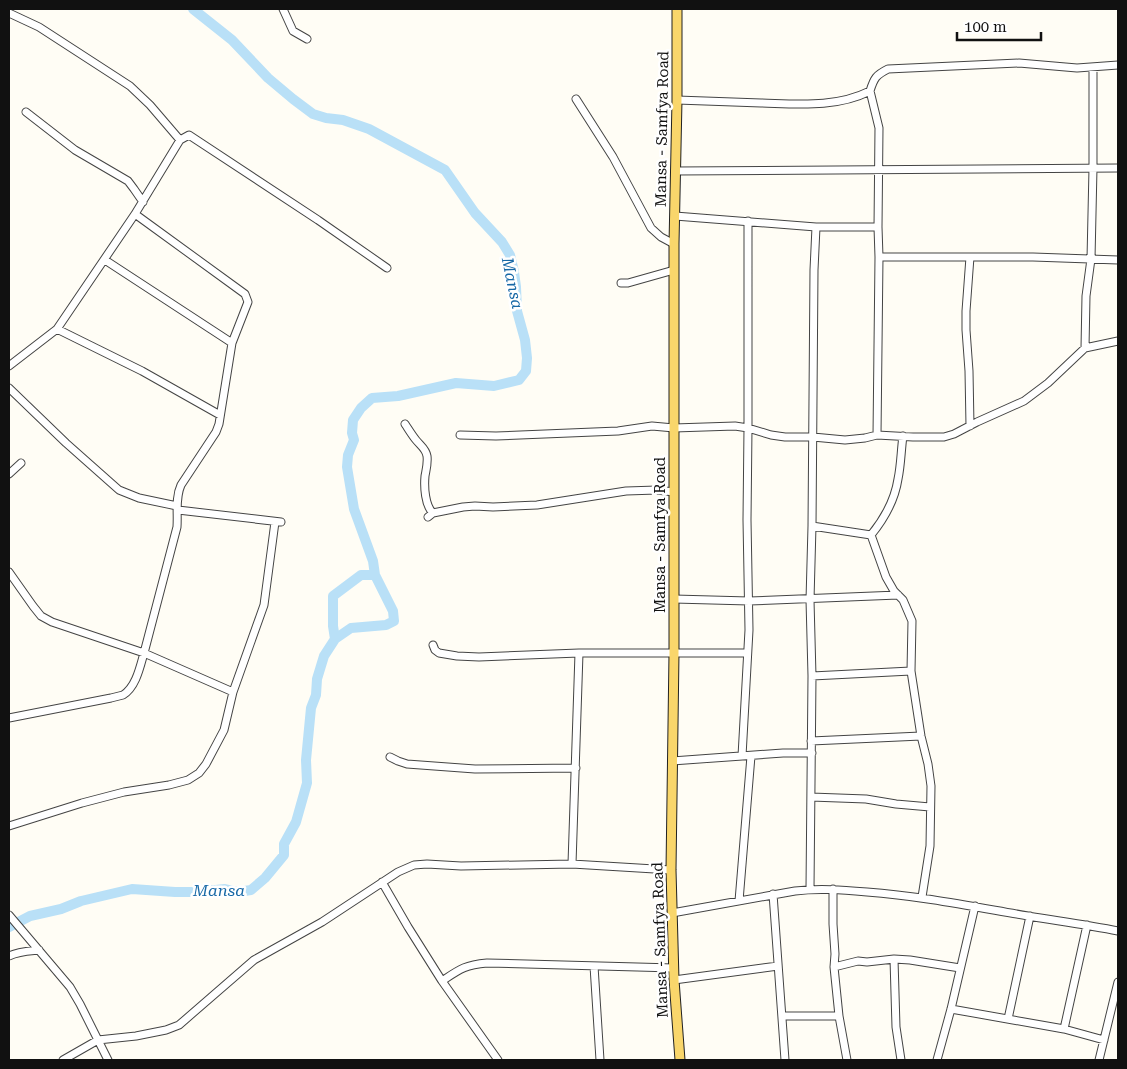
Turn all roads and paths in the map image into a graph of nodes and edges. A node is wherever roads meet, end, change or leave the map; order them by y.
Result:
1 (283, 9) edge
2 (677, 9) edge
3 (9, 13) edge
4 (307, 40) dead end
5 (1118, 65) edge
6 (1093, 67) junction
7 (870, 91) junction
8 (576, 99) dead end
9 (677, 100) junction
10 (26, 112) dead end
11 (180, 140) junction
12 (1093, 168) junction
13 (1118, 168) edge
14 (878, 170) junction
15 (675, 171) junction
16 (143, 202) junction
17 (136, 214) junction
18 (675, 216) junction
19 (748, 221) junction
20 (816, 227) junction
21 (878, 227) junction
22 (674, 244) junction
23 (879, 257) junction
24 (970, 257) junction
25 (1091, 259) junction
26 (105, 260) junction
27 (1118, 260) edge
28 (387, 268) dead end
29 (674, 270) junction
30 (621, 283) dead end
31 (57, 329) junction
32 (1118, 341) edge
33 (232, 343) junction
34 (1085, 348) junction
35 (9, 366) edge
36 (9, 388) edge
37 (220, 415) junction
38 (405, 424) dead end
39 (970, 426) junction
40 (674, 428) junction
41 (748, 428) junction
42 (460, 435) dead end
43 (877, 435) junction
44 (903, 436) junction
45 (814, 437) junction
46 (21, 463) dead end
47 (9, 474) edge
48 (674, 492) junction
49 (177, 508) junction
50 (812, 526) junction
51 (872, 535) junction
52 (9, 572) edge
53 (898, 595) junction
54 (674, 599) junction
55 (810, 600) junction
56 (749, 601) junction
57 (433, 645) dead end
58 (144, 653) junction
59 (674, 653) junction
60 (747, 653) junction
61 (579, 654) junction
62 (911, 671) junction
63 (812, 676) junction
64 (233, 692) junction
65 (9, 718) edge
66 (921, 736) junction
67 (811, 741) junction
68 (812, 753) junction
69 (742, 756) junction
70 (751, 756) junction
71 (390, 757) dead end
72 (672, 761) junction
73 (576, 768) junction
74 (811, 797) junction
75 (930, 807) junction
76 (9, 826) edge
77 (572, 864) junction
78 (671, 870) junction
79 (382, 882) junction
80 (810, 889) junction
81 (833, 889) junction
82 (773, 894) junction
83 (922, 897) junction
84 (739, 901) junction
85 (975, 906) junction
86 (672, 913) junction
87 (9, 915) edge
88 (1030, 916) junction
89 (1087, 925) junction
90 (1118, 931) edge
91 (39, 950) junction
92 (9, 956) edge
93 (894, 959) junction
94 (594, 966) junction
95 (778, 966) junction
96 (834, 967) junction
97 (674, 968) junction
98 (960, 968) junction
99 (674, 980) junction
100 (442, 981) junction
101 (1118, 982) edge
102 (951, 1009) junction
103 (782, 1016) junction
104 (839, 1016) junction
105 (1008, 1019) junction
106 (1064, 1029) junction
107 (98, 1040) junction
108 (1104, 1040) junction
109 (63, 1060) edge
110 (108, 1060) edge
111 (498, 1060) edge
112 (600, 1060) edge
113 (680, 1060) edge
114 (785, 1060) edge
115 (846, 1060) edge
116 (901, 1060) edge
117 (936, 1060) edge
118 (1099, 1060) edge

1 - 4 street
2 - 9 main road, Mansa - Samfya Road
3 - 11 street
5 - 6 street
6 - 7 street
6 - 12 street
7 - 9 street
7 - 14 street
8 - 22 street
9 - 15 main road, Mansa - Samfya Road
10 - 16 street
11 - 16 street
11 - 28 street
12 - 13 street
12 - 14 street
12 - 25 street
14 - 15 street
14 - 21 street
15 - 18 main road, Mansa - Samfya Road
16 - 17 street
17 - 26 street
17 - 33 street
18 - 19 street
18 - 22 main road, Mansa - Samfya Road
19 - 20 street
19 - 41 street
20 - 21 street
20 - 45 street
21 - 23 street
22 - 29 main road, Mansa - Samfya Road
23 - 24 street
23 - 43 street
24 - 25 street
24 - 39 street
25 - 27 street
25 - 34 street
26 - 31 street
26 - 33 street
29 - 30 street
29 - 40 main road, Mansa - Samfya Road
31 - 35 street
31 - 37 street
32 - 34 street
33 - 37 street
34 - 39 street
36 - 49 street
37 - 49 street
38 - 48 street
39 - 44 street
40 - 41 street
40 - 42 street
40 - 48 main road, Mansa - Samfya Road
41 - 45 street
41 - 56 street
43 - 44 street
43 - 45 street
44 - 51 street
45 - 50 street
46 - 47 street
48 - 54 main road, Mansa - Samfya Road
49 - 58 street
49 - 64 street
50 - 51 street
50 - 55 street
51 - 53 street
52 - 58 street
53 - 55 street
53 - 62 street
54 - 56 street
54 - 59 main road, Mansa - Samfya Road
55 - 56 street
55 - 63 street
56 - 60 street
57 - 61 street
58 - 64 street
58 - 65 street
59 - 60 street
59 - 61 street
59 - 72 main road, Mansa - Samfya Road
60 - 69 street
61 - 73 street
62 - 63 street
62 - 66 street
63 - 67 street
64 - 76 street
66 - 67 street
66 - 75 street
67 - 68 street
68 - 70 street
68 - 74 street
69 - 70 street
69 - 72 street
70 - 84 street
71 - 73 street
72 - 78 main road, Mansa - Samfya Road
73 - 77 street
74 - 75 street
74 - 80 street
75 - 83 street
77 - 78 street
77 - 79 street
78 - 86 main road, Mansa - Samfya Road
79 - 100 street
79 - 107 street
80 - 81 street
80 - 82 street
81 - 83 street
81 - 96 street
82 - 84 street
82 - 95 street
83 - 85 street
84 - 86 street
85 - 88 street
85 - 98 street
86 - 97 main road, Mansa - Samfya Road
87 - 91 street
88 - 89 street
88 - 105 street
89 - 90 street
89 - 106 street
91 - 92 street
91 - 107 street
93 - 96 street
93 - 98 street
93 - 116 street
94 - 97 street
94 - 100 street
94 - 112 street
95 - 99 street
95 - 103 street
96 - 104 street
97 - 99 main road, Mansa - Samfya Road
98 - 102 street
99 - 113 main road, Mansa - Samfya Road
100 - 111 street
101 - 108 street
102 - 105 street
102 - 117 street
103 - 104 street
103 - 114 street
104 - 115 street
105 - 106 street
106 - 108 street
107 - 109 street
107 - 110 street
108 - 118 street

